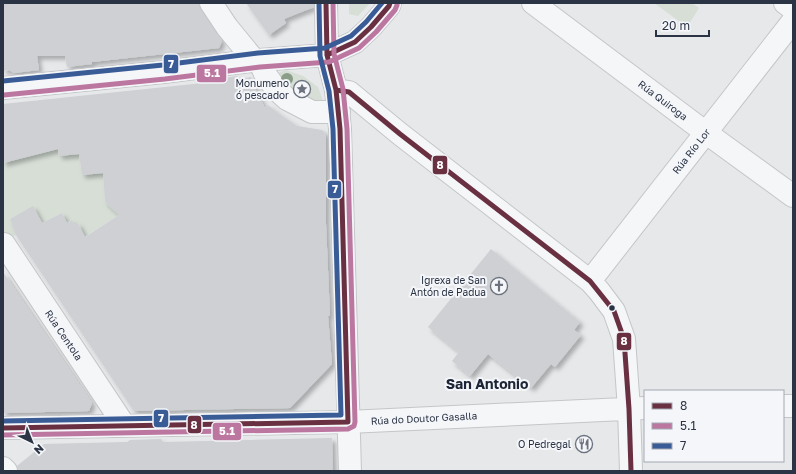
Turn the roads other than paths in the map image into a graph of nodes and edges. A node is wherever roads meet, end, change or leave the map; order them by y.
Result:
1 (211, 3) edge
2 (326, 3) edge
3 (390, 3) edge
4 (533, 3) edge
5 (785, 3) edge
6 (793, 9) edge
7 (793, 21) edge
8 (327, 55) junction
9 (257, 60) junction
10 (3, 88) edge
11 (336, 90) junction
12 (339, 112) junction
13 (705, 132) junction
14 (793, 196) edge
15 (4, 244) edge
16 (590, 281) junction
17 (637, 409) edge
18 (348, 422) junction
19 (124, 425) junction
20 (3, 428) edge
21 (3, 468) edge
22 (6, 471) edge
23 (350, 471) edge
24 (631, 471) edge

1 - 9 street
2 - 8 street
3 - 8 street
4 - 13 street, Rúa Quiroga
5 - 6 street
7 - 13 street, Rúa Río Lor
8 - 9 street
8 - 11 street
9 - 10 street
9 - 12 street
11 - 12 street
11 - 16 street
12 - 18 street
13 - 14 street, Rúa Quiroga
13 - 16 street, Rúa Río Lor
15 - 19 street, Rúa Centola
16 - 17 street
17 - 18 street, Rúa do Doutor Gasalla
17 - 24 street
18 - 19 street, Rúa do Doutor Gasalla
18 - 23 street
19 - 20 street, Rúa do Doutor Gasalla
21 - 22 street

